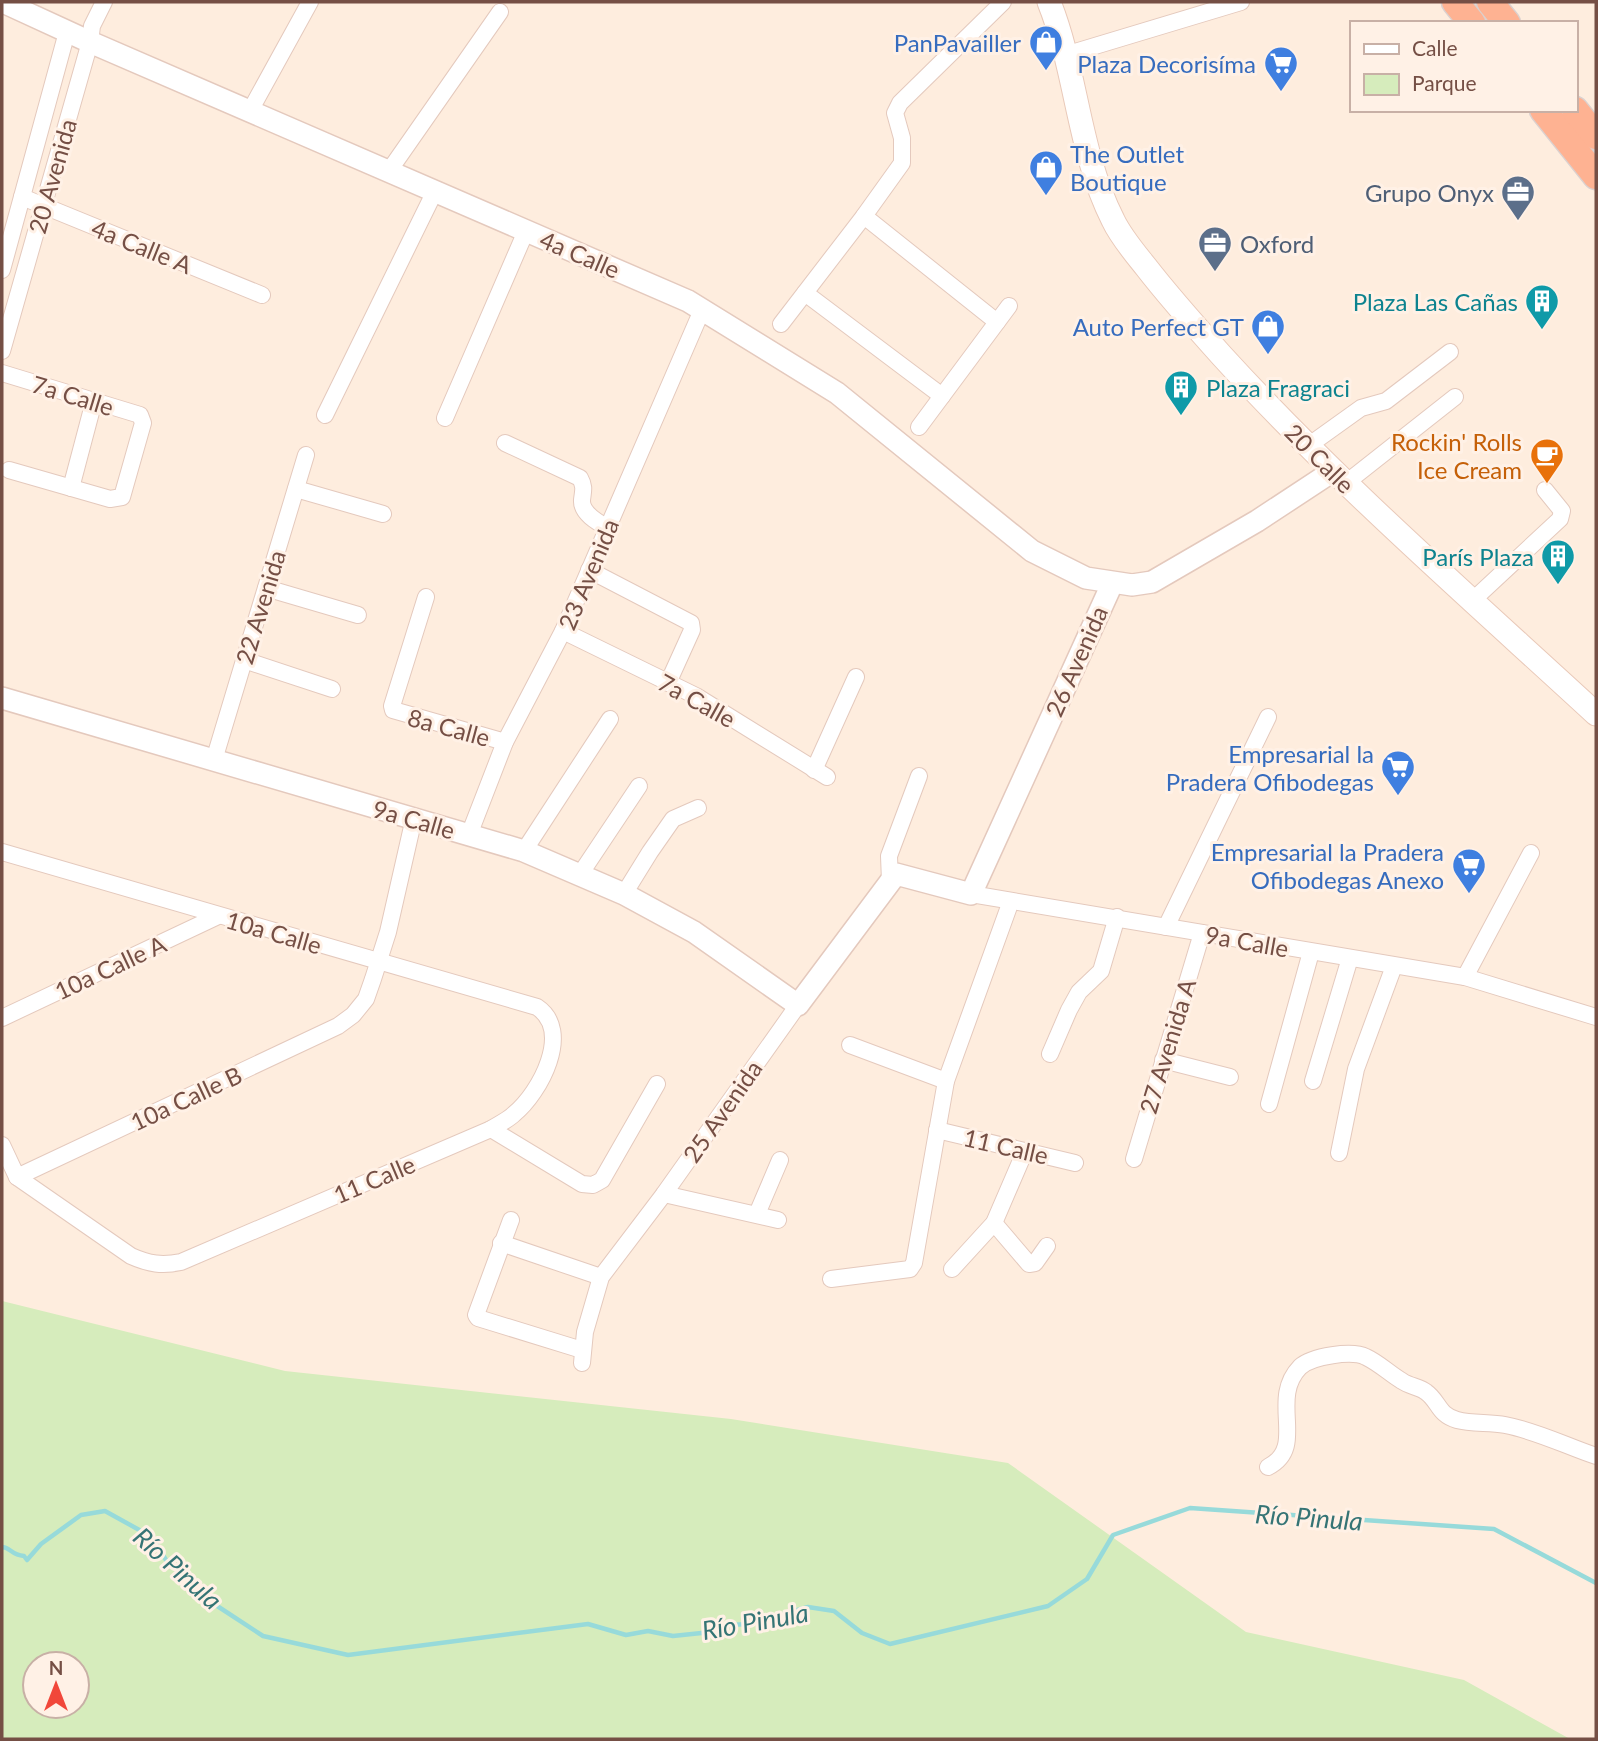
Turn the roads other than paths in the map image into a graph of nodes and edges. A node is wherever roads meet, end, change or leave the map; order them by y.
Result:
1 (3, 2) edge
2 (104, 2) edge
3 (310, 2) edge
4 (1003, 2) edge
5 (1049, 2) edge
6 (1241, 2) edge
7 (1455, 2) edge
8 (1490, 2) edge
9 (500, 12) dead end
10 (1470, 21) edge
11 (1505, 21) edge
12 (67, 32) junction
13 (90, 42) junction
14 (1065, 55) junction
15 (250, 111) junction
16 (1545, 112) edge
17 (389, 172) junction
18 (1596, 176) edge
19 (435, 191) junction
20 (22, 197) junction
21 (43, 205) junction
22 (864, 216) junction
23 (526, 231) junction
24 (2, 270) edge
25 (805, 293) junction
26 (262, 295) dead end
27 (1009, 306) dead end
28 (702, 310) junction
29 (997, 322) junction
30 (781, 324) dead end
31 (2, 351) edge
32 (1450, 352) dead end
33 (2, 373) edge
34 (942, 396) junction
35 (1455, 397) dead end
36 (94, 401) junction
37 (325, 415) dead end
38 (445, 418) dead end
39 (919, 427) dead end
40 (505, 443) dead end
41 (1308, 446) junction
42 (306, 455) dead end
43 (9, 470) dead end
44 (1340, 477) junction
45 (71, 488) junction
46 (296, 489) junction
47 (1545, 490) dead end
48 (383, 514) dead end
49 (607, 528) junction
50 (589, 570) junction
51 (1112, 584) junction
52 (266, 588) junction
53 (426, 597) dead end
54 (1472, 601) junction
55 (358, 615) dead end
56 (563, 631) junction
57 (244, 660) junction
58 (856, 677) dead end
59 (668, 682) junction
60 (332, 689) dead end
61 (2, 698) edge
62 (1596, 714) edge
63 (1268, 717) dead end
64 (610, 719) dead end
65 (505, 742) junction
66 (214, 760) junction
67 (919, 776) dead end
68 (639, 786) dead end
69 (698, 808) dead end
70 (414, 818) junction
71 (469, 835) junction
72 (524, 851) junction
73 (2, 852) edge
74 (1531, 853) dead end
75 (581, 873) junction
76 (893, 878) junction
77 (624, 894) junction
78 (971, 894) junction
79 (1011, 901) junction
80 (218, 916) junction
81 (1117, 917) junction
82 (1166, 927) junction
83 (1202, 933) junction
84 (1311, 952) junction
85 (1350, 958) junction
86 (379, 961) junction
87 (1394, 966) junction
88 (1465, 977) junction
89 (798, 1005) junction
90 (546, 1013) joint
91 (1596, 1017) edge
92 (2, 1018) edge
93 (850, 1045) dead end
94 (1050, 1054) dead end
95 (1163, 1060) junction
96 (1230, 1077) dead end
97 (946, 1081) junction
98 (1312, 1081) dead end
99 (657, 1084) dead end
100 (1269, 1104) dead end
101 (491, 1129) junction
102 (937, 1130) junction
103 (2, 1145) edge
104 (1025, 1151) junction
105 (1339, 1153) dead end
106 (1134, 1159) dead end
107 (780, 1160) dead end
108 (1076, 1163) dead end
109 (17, 1177) junction
110 (664, 1194) junction
111 (757, 1214) junction
112 (511, 1220) dead end
113 (778, 1220) dead end
114 (994, 1223) junction
115 (501, 1243) junction
116 (1047, 1245) dead end
117 (952, 1269) dead end
118 (601, 1277) junction
119 (831, 1279) dead end
120 (1596, 1456) edge
121 (1268, 1467) dead end

1 - 12 street, 4a Calle
2 - 13 street, 20 Avenida
3 - 15 street
4 - 22 street
5 - 14 main road, 20 Calle
6 - 14 street
7 - 10 highway
8 - 11 highway
9 - 17 street
12 - 13 street, 4a Calle
12 - 20 street, 20 Avenida
13 - 15 street, 4a Calle
13 - 21 street, 20 Avenida
14 - 41 main road, 20 Calle
15 - 17 street, 4a Calle
16 - 18 highway
17 - 19 street, 4a Calle
19 - 23 street, 4a Calle
19 - 37 street
20 - 21 street, 4a Calle A
20 - 24 street, 20 Avenida
21 - 26 street, 4a Calle A
21 - 31 street, 20 Avenida
22 - 25 street
22 - 29 street
23 - 28 street, 4a Calle
23 - 38 street
25 - 30 street
25 - 34 street
27 - 29 street
28 - 49 street, 23 Avenida
28 - 51 street, 4a Calle
29 - 34 street
32 - 41 street
33 - 36 street, 7a Calle
34 - 39 street
35 - 44 street
36 - 45 street
36 - 45 street, 7a Calle
40 - 49 street
41 - 44 main road, 20 Calle
42 - 46 street, 22 Avenida
43 - 45 street
44 - 51 street, 26 Avenida
44 - 54 main road, 20 Calle
46 - 48 street
46 - 52 street, 22 Avenida
47 - 54 street
49 - 50 street, 23 Avenida
50 - 56 street, 23 Avenida
50 - 59 street
51 - 78 street, 26 Avenida
52 - 55 street
52 - 57 street, 22 Avenida
53 - 65 street, 8a Calle
54 - 62 main road, 20 Calle
56 - 59 street, 7a Calle
56 - 65 street, 23 Avenida
57 - 60 street
57 - 66 street, 22 Avenida
58 - 59 street, 7a Calle
61 - 66 street, 9a Calle
63 - 82 street
64 - 72 street
65 - 71 street, 23 Avenida
66 - 70 street, 9a Calle
67 - 76 street
68 - 75 street
69 - 77 street
70 - 71 street, 9a Calle
70 - 86 street
71 - 72 street, 9a Calle
72 - 75 street, 9a Calle
73 - 80 street, 10a Calle
74 - 88 street
75 - 77 street, 9a Calle
76 - 78 street, 9a Calle
76 - 89 street, 25 Avenida
77 - 89 street, 9a Calle
78 - 79 street, 9a Calle
79 - 81 street, 9a Calle
79 - 97 street
80 - 86 street, 10a Calle
80 - 92 street, 10a Calle A
81 - 82 street, 9a Calle
81 - 94 street
82 - 83 street, 9a Calle
83 - 84 street, 9a Calle
83 - 95 street, 27 Avenida A
84 - 85 street, 9a Calle
84 - 100 street
85 - 87 street, 9a Calle
85 - 98 street
86 - 90 street, 10a Calle
86 - 109 street, 10a Calle B
87 - 88 street, 9a Calle
87 - 105 street
88 - 91 street, 9a Calle
89 - 110 street, 25 Avenida
90 - 101 street, 11 Calle
93 - 97 street
95 - 96 street
95 - 106 street, 27 Avenida A
97 - 102 street
99 - 101 street
101 - 109 street, 11 Calle
102 - 104 street, 11 Calle
102 - 119 street
103 - 109 street
104 - 108 street, 11 Calle
104 - 114 street
107 - 111 street
110 - 111 street
110 - 118 street, 25 Avenida
111 - 113 street
112 - 115 street
114 - 116 street
114 - 117 street
115 - 118 street
115 - 118 street, 25 Avenida
120 - 121 street

